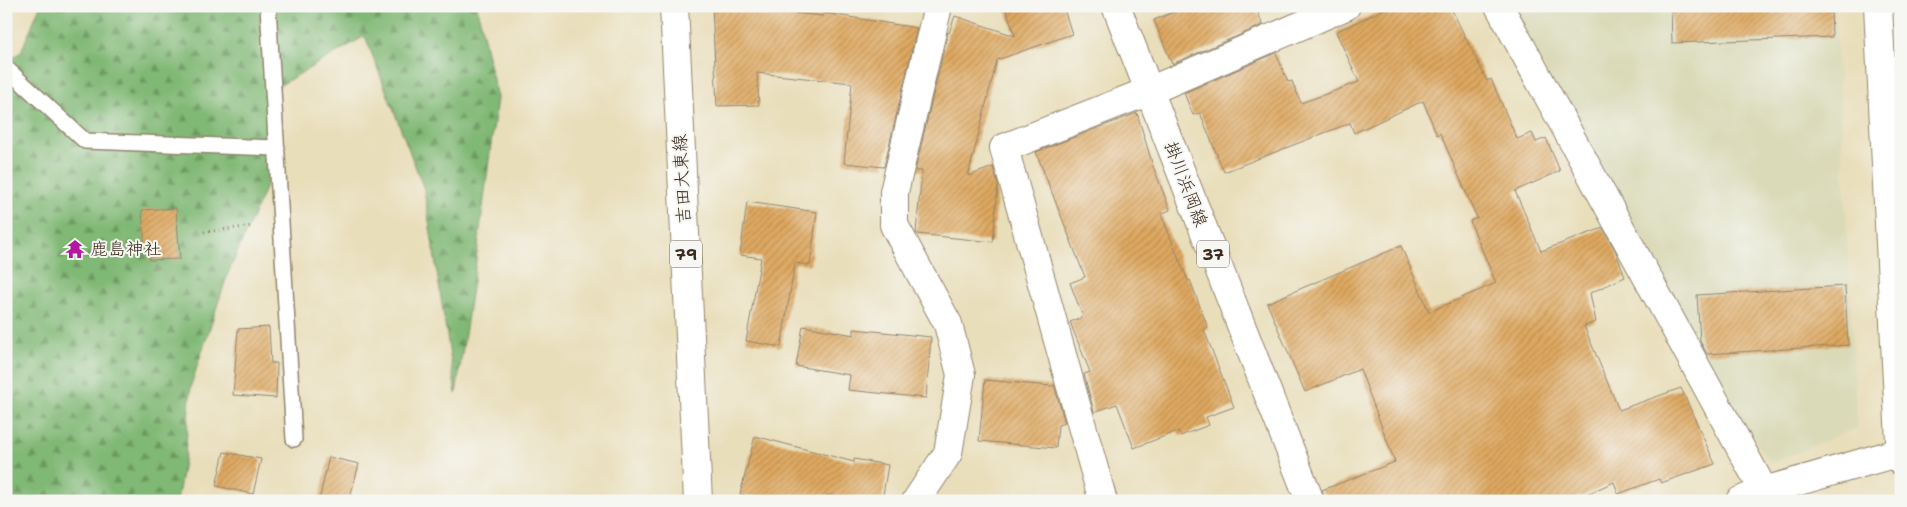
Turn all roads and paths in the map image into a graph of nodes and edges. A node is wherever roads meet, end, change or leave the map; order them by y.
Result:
1 (268, 6) edge
2 (674, 6) edge
3 (938, 6) edge
4 (1116, 6) edge
5 (1346, 6) edge
6 (1499, 6) edge
7 (1878, 6) edge
8 (6, 68) edge
9 (1149, 91) junction
10 (277, 148) junction
11 (281, 222) junction
12 (204, 232) dead end
13 (294, 439) dead end
14 (1900, 457) edge
15 (1752, 496) edge
16 (698, 501) edge
17 (916, 501) edge
18 (1103, 501) edge
19 (1310, 501) edge

1 - 10 lane
2 - 16 street, 吉田大東線 / 79
3 - 17 street
4 - 9 street, 掛川浜岡線 / 37
5 - 9 street
6 - 15 street
7 - 14 street
8 - 10 lane
9 - 18 street
9 - 19 street, 掛川浜岡線 / 37
10 - 11 lane
11 - 12 path
11 - 13 lane
14 - 15 street

